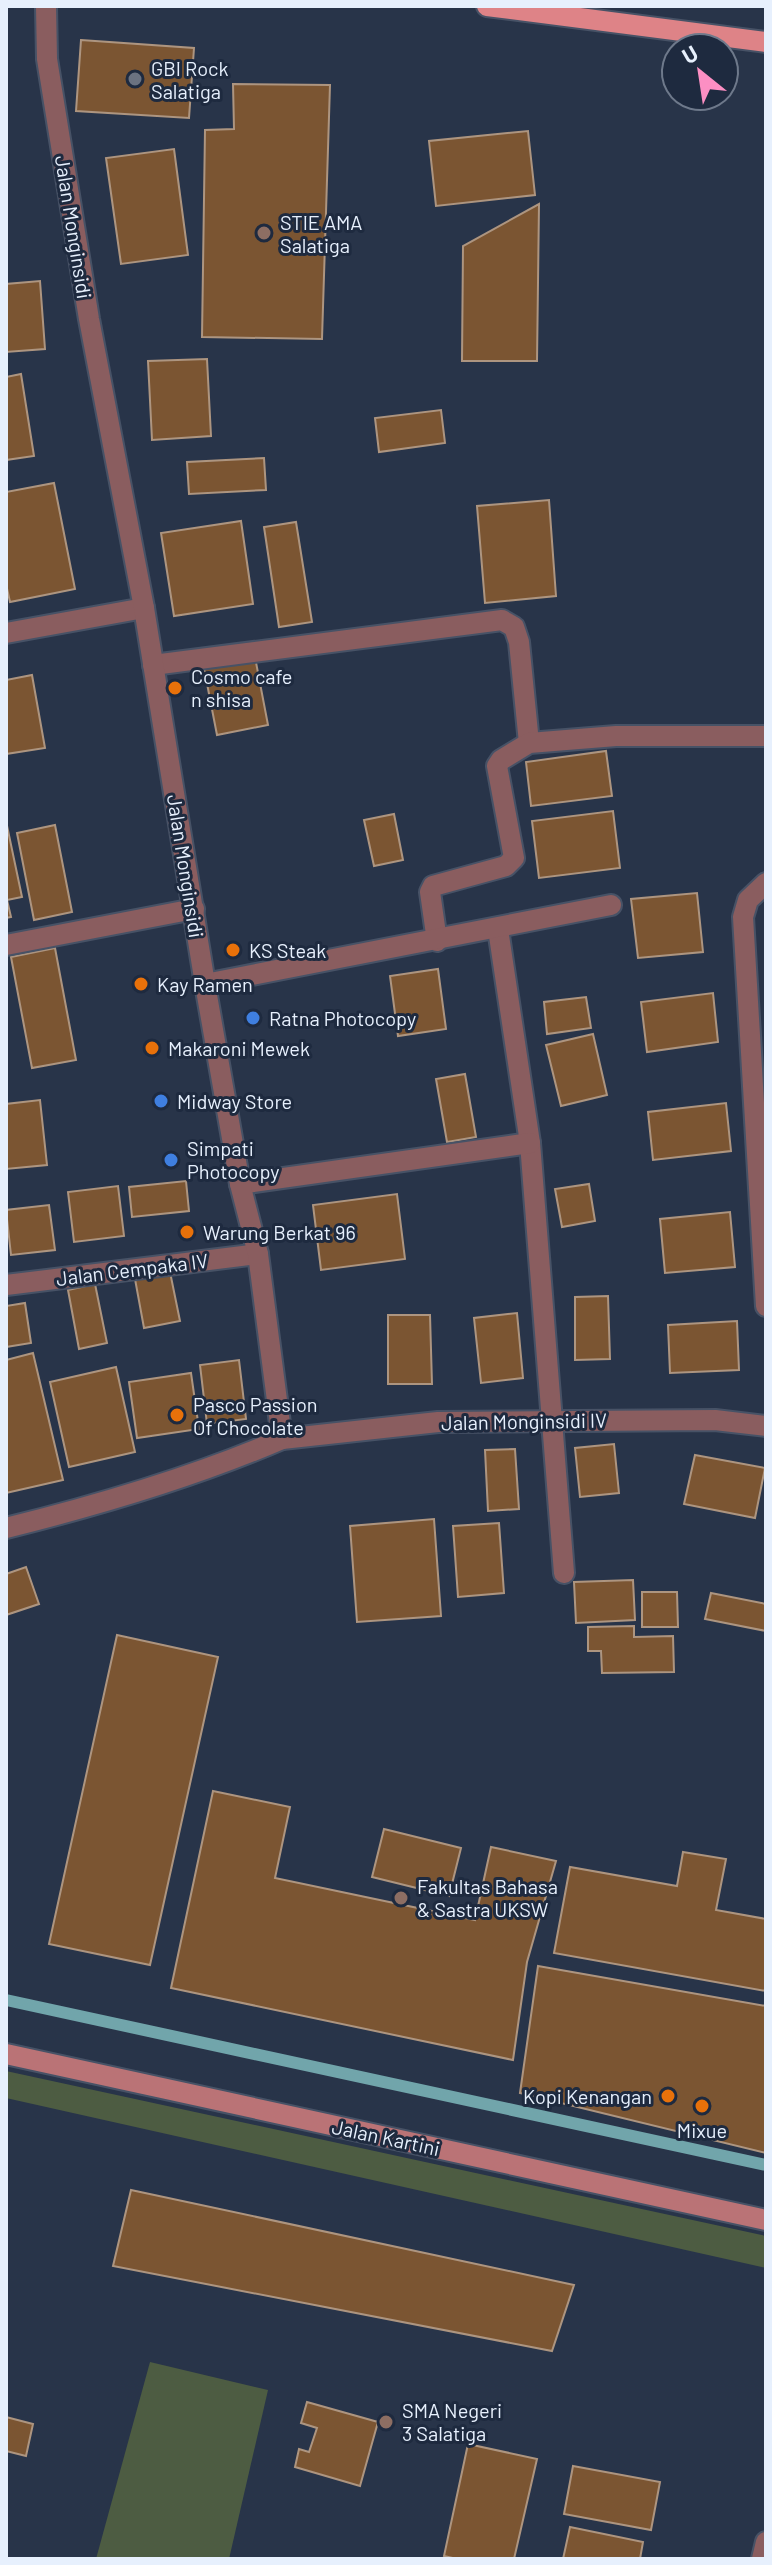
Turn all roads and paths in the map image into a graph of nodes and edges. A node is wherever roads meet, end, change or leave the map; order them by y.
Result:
1 (46, 6) edge
2 (487, 6) edge
3 (766, 42) edge
4 (144, 608) junction
5 (6, 633) edge
6 (153, 665) junction
7 (766, 736) edge
8 (529, 743) junction
9 (766, 883) edge
10 (611, 905) dead end
11 (194, 909) junction
12 (498, 929) junction
13 (437, 941) junction
14 (6, 945) edge
15 (205, 984) junction
16 (530, 1143) junction
17 (240, 1184) junction
18 (258, 1254) junction
19 (6, 1285) edge
20 (766, 1306) edge
21 (554, 1420) junction
22 (766, 1426) edge
23 (282, 1439) junction
24 (6, 1528) edge
25 (564, 1573) dead end
26 (6, 2054) edge
27 (766, 2220) edge
28 (766, 2542) edge
29 (762, 2559) edge

1 - 4 street, Jalan Monginsidi
2 - 3 main road
4 - 5 street
4 - 6 street, Jalan Monginsidi
6 - 8 street
6 - 11 street, Jalan Monginsidi
7 - 8 street
8 - 13 street
9 - 20 street
10 - 12 street
11 - 14 street
11 - 15 street, Jalan Monginsidi
12 - 13 street
12 - 16 street
13 - 15 street
15 - 17 street, Jalan Monginsidi
16 - 17 street
16 - 21 street
17 - 18 street, Jalan Monginsidi
18 - 19 street, Jalan Cempaka IV
18 - 23 street, Jalan Monginsidi
21 - 22 street, Jalan Monginsidi IV
21 - 23 street, Jalan Monginsidi IV
21 - 25 street
23 - 24 street
26 - 27 main road, Jalan Kartini
28 - 29 street

